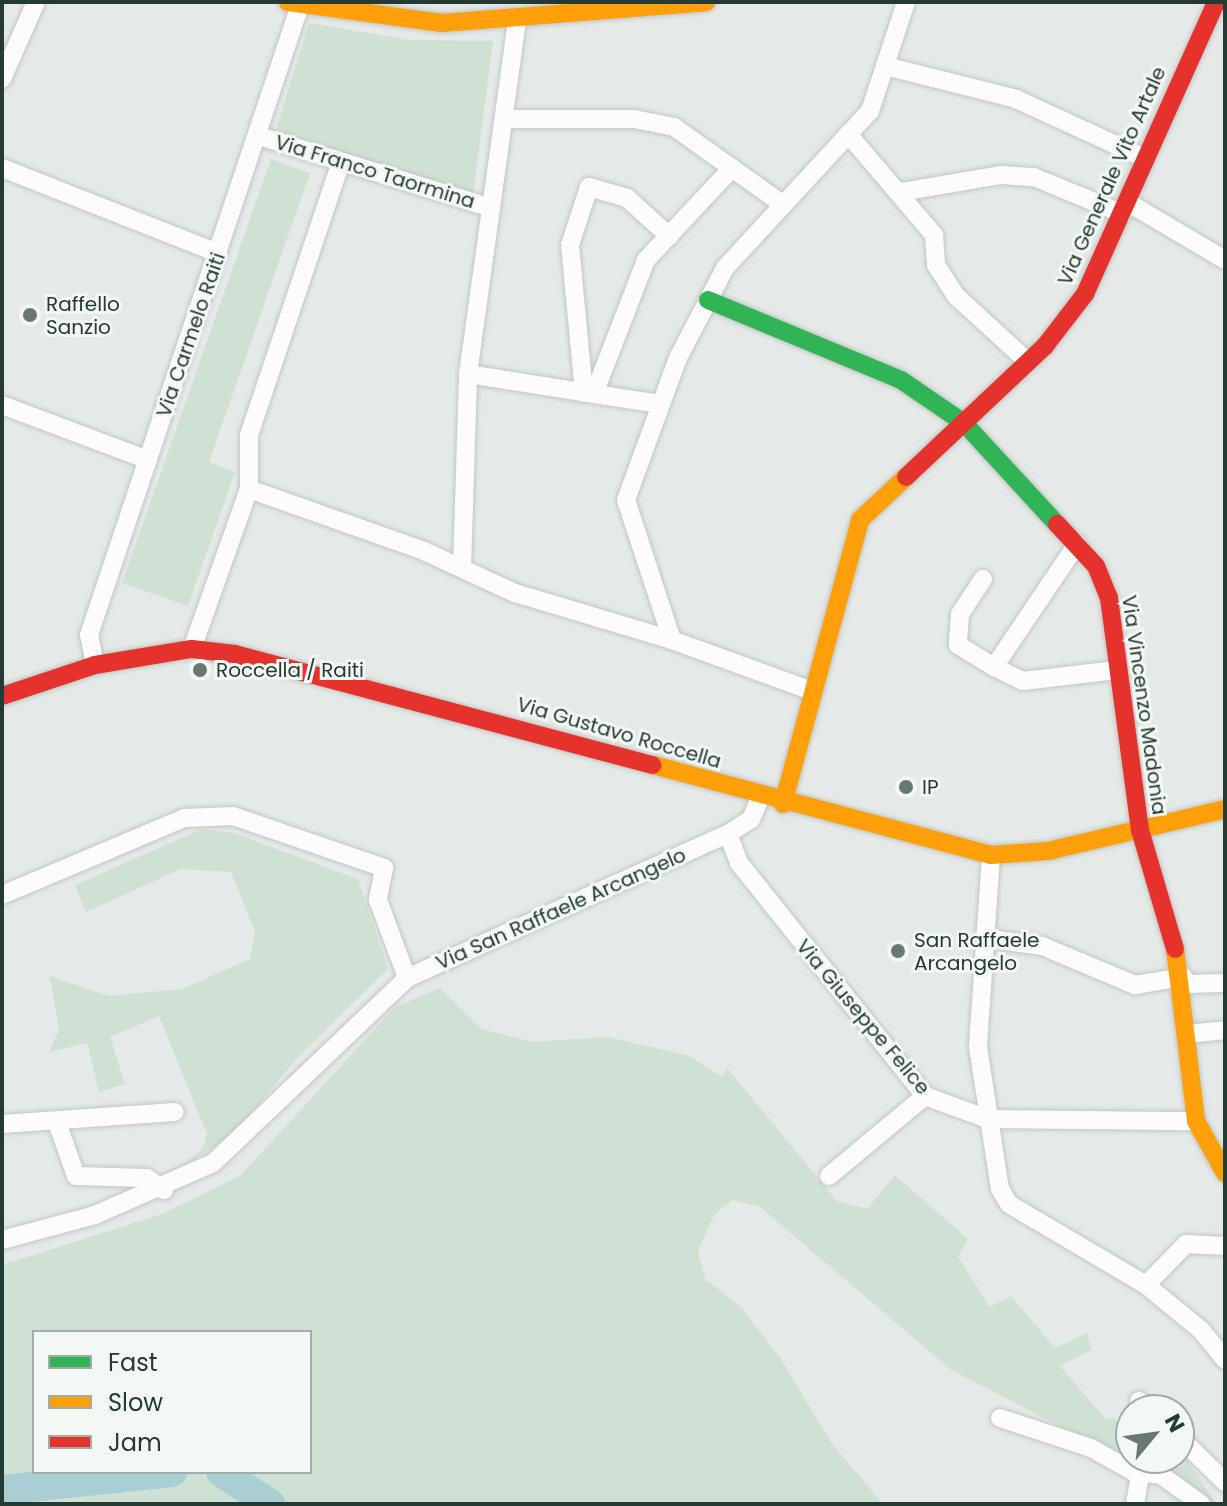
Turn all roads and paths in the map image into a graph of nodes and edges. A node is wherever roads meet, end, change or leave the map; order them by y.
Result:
1 (36, 2) edge
2 (706, 2) edge
3 (906, 2) edge
4 (1216, 2) edge
5 (294, 3) edge
6 (660, 5) edge
7 (517, 20) junction
8 (885, 66) junction
9 (2, 79) edge
10 (504, 119) junction
11 (848, 134) junction
12 (259, 136) junction
13 (1144, 158) junction
14 (341, 162) junction
15 (2, 168) edge
16 (732, 168) junction
17 (901, 192) junction
18 (781, 203) junction
19 (491, 208) junction
20 (1125, 208) junction
21 (669, 236) junction
22 (218, 253) junction
23 (1225, 260) edge
24 (708, 300) junction
25 (1027, 361) junction
26 (468, 374) junction
27 (589, 393) junction
28 (660, 404) junction
29 (2, 405) edge
30 (964, 423) junction
31 (148, 460) junction
32 (249, 489) junction
33 (1077, 544) junction
34 (462, 568) junction
35 (983, 579) dead end
36 (672, 640) junction
37 (192, 649) junction
38 (95, 665) junction
39 (994, 667) junction
40 (1116, 670) junction
41 (812, 691) junction
42 (2, 696) edge
43 (760, 798) junction
44 (783, 804) junction
45 (1225, 809) edge
46 (1140, 830) junction
47 (728, 834) junction
48 (991, 855) junction
49 (2, 895) edge
50 (984, 938) junction
51 (407, 978) junction
52 (1183, 981) junction
53 (1225, 983) edge
54 (1225, 1030) edge
55 (1188, 1034) junction
56 (925, 1096) junction
57 (175, 1112) dead end
58 (988, 1119) junction
59 (1196, 1121) junction
60 (2, 1124) edge
61 (58, 1125) junction
62 (1225, 1173) edge
63 (829, 1176) dead end
64 (164, 1190) junction
65 (2, 1240) edge
66 (1225, 1246) edge
67 (1146, 1285) junction
68 (1225, 1360) edge
69 (1000, 1418) dead end
70 (1195, 1453) edge
71 (1115, 1461) edge
72 (1140, 1474) edge
73 (1156, 1474) edge
74 (1225, 1482) edge
75 (1135, 1504) edge
76 (1201, 1504) edge

1 - 9 street
2 - 6 street
3 - 8 street
4 - 13 street, Via Generale Vito Artale
5 - 7 street
5 - 12 street, Via Carmelo Raiti
6 - 7 street
7 - 10 street
8 - 11 street
8 - 13 street
10 - 16 street
10 - 19 street
11 - 17 street
11 - 18 street
12 - 14 street, Via Franco Taormina
12 - 22 street, Via Carmelo Raiti
13 - 20 street, Via Generale Vito Artale
14 - 19 street, Via Franco Taormina
14 - 32 street
15 - 22 street
16 - 18 street
16 - 21 street
17 - 20 street
17 - 25 street
18 - 24 street
19 - 26 street
20 - 23 street
20 - 25 street, Via Generale Vito Artale
21 - 27 street
21 - 27 street
22 - 31 street, Via Carmelo Raiti
24 - 28 street
24 - 30 street, Via Vincenzo Madonia
25 - 30 street, Via Generale Vito Artale
26 - 27 street
26 - 34 street
27 - 28 street
28 - 36 street
29 - 31 street
30 - 33 street, Via Vincenzo Madonia
30 - 41 street, Via Generale Vito Artale
31 - 38 street, Via Carmelo Raiti
32 - 34 street
32 - 37 street
33 - 39 street
33 - 40 street, Via Vincenzo Madonia
34 - 36 street
35 - 39 street
36 - 41 street
37 - 38 street, Via Gustavo Roccella
37 - 43 street, Via Gustavo Roccella
38 - 42 street, Via Gustavo Roccella
39 - 40 street
40 - 46 street, Via Vincenzo Madonia
41 - 44 street, Via Generale Vito Artale
43 - 44 street, Via Gustavo Roccella
43 - 47 street
44 - 48 street, Via Gustavo Roccella
45 - 46 street, Via Gustavo Roccella
46 - 48 street, Via Gustavo Roccella
46 - 52 street, Via Vincenzo Madonia
47 - 51 street, Via San Raffaele Arcangelo
47 - 56 street, Via Giuseppe Felice
48 - 50 street
49 - 51 street
50 - 52 street
50 - 58 street
51 - 64 street, Via San Raffaele Arcangelo
52 - 53 street
52 - 55 street, Via Vincenzo Madonia
54 - 55 street
55 - 59 street, Via Vincenzo Madonia
56 - 58 street, Via Giuseppe Felice
56 - 63 street
57 - 61 street
58 - 59 street, Via Giuseppe Felice
58 - 67 street
59 - 62 street, Via Vincenzo Madonia
60 - 61 street
61 - 64 street
64 - 65 street, Via San Raffaele Arcangelo
66 - 67 street
67 - 68 street
69 - 71 street
70 - 74 street
72 - 75 street
73 - 76 street

